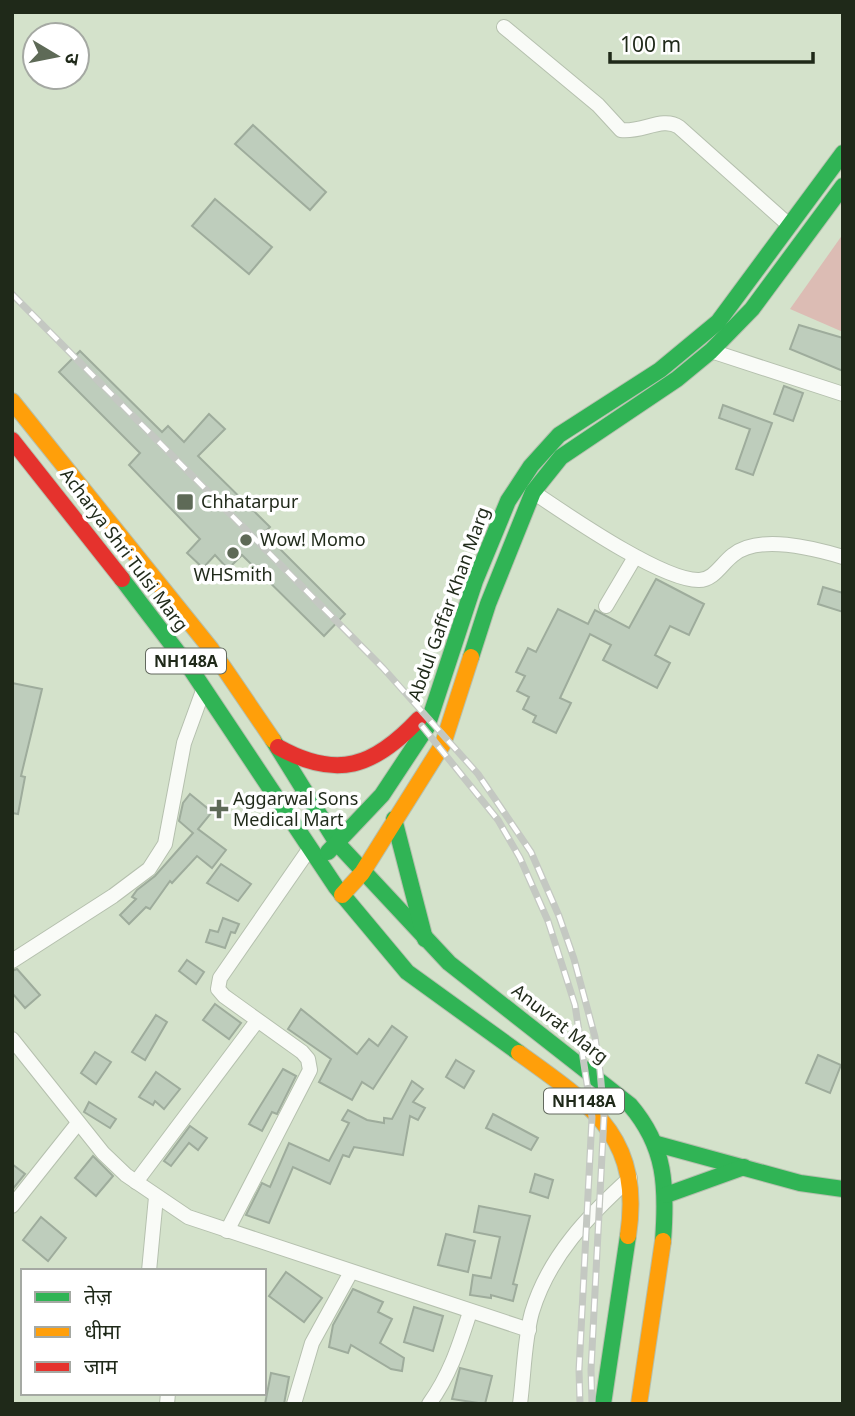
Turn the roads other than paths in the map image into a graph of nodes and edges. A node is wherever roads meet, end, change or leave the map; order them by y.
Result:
1 (504, 27) dead end
2 (843, 153) edge
3 (843, 186) edge
4 (790, 226) junction
5 (711, 351) junction
6 (843, 394) edge
7 (12, 401) edge
8 (12, 440) edge
9 (533, 492) junction
10 (635, 557) junction
11 (843, 557) edge
12 (606, 606) dead end
13 (204, 688) junction
14 (433, 702) junction
15 (278, 747) junction
16 (394, 819) junction
17 (337, 843) junction
18 (314, 855) junction
19 (362, 873) junction
20 (342, 895) junction
21 (426, 942) junction
22 (12, 961) edge
23 (257, 1021) junction
24 (12, 1039) edge
25 (78, 1123) junction
26 (657, 1144) junction
27 (745, 1167) junction
28 (630, 1177) junction
29 (136, 1182) junction
30 (842, 1185) edge
31 (666, 1195) junction
32 (156, 1197) junction
33 (12, 1206) edge
34 (226, 1231) junction
35 (149, 1269) edge
36 (351, 1272) junction
37 (470, 1312) junction
38 (529, 1330) junction
39 (294, 1404) edge
40 (429, 1404) edge
41 (520, 1404) edge
42 (603, 1404) edge
43 (639, 1404) edge

1 - 4 street
2 - 4 main road, Abdul Gaffar Khan Marg
3 - 5 main road, Abdul Gaffar Khan Marg
4 - 14 main road, Abdul Gaffar Khan Marg
5 - 6 street
5 - 9 main road, Abdul Gaffar Khan Marg
7 - 15 main road, Acharya Shri Tulsi Marg / NH148A
8 - 13 main road, Acharya Shri Tulsi Marg / NH148A
9 - 10 street
9 - 16 main road, Abdul Gaffar Khan Marg
10 - 11 street
10 - 12 street
13 - 18 main road, Acharya Shri Tulsi Marg / NH148A
13 - 22 street
14 - 15 main road
14 - 17 main road, Abdul Gaffar Khan Marg
15 - 17 main road, Acharya Shri Tulsi Marg / NH148A
16 - 19 main road, Abdul Gaffar Khan Marg
16 - 21 main road
17 - 18 main road, Abdul Gaffar Khan Marg
17 - 19 main road, Anuvrat Marg / NH148A
18 - 20 main road, Acharya Shri Tulsi Marg / NH148A
18 - 23 street
19 - 20 main road, Abdul Gaffar Khan Marg
19 - 21 main road, Anuvrat Marg / NH148A
20 - 28 main road, NH148A
21 - 26 main road, Anuvrat Marg / NH148A
23 - 29 street
23 - 34 street
24 - 25 street
25 - 29 street
25 - 33 street
26 - 27 main road
26 - 31 main road, Anuvrat Marg / NH148A
27 - 30 main road
27 - 31 main road
28 - 38 street
28 - 42 main road, NH148A
29 - 32 street
31 - 43 main road, Anuvrat Marg / NH148A
32 - 34 street
32 - 35 street
34 - 36 street
36 - 37 street
36 - 39 street
37 - 38 street
37 - 40 street
38 - 41 street

